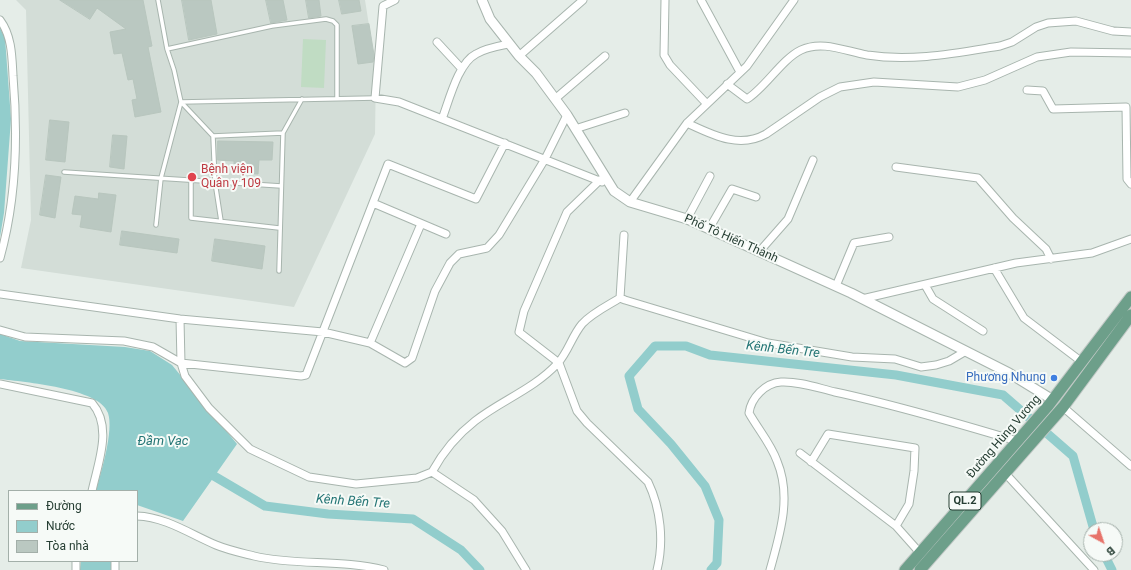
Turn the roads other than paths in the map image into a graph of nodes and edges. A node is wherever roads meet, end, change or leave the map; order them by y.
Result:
1 (158, 0) edge
2 (395, 0) edge
3 (482, 0) edge
4 (583, 0) edge
5 (665, 0) edge
6 (702, 0) edge
7 (794, 0) edge
8 (0, 20) edge
9 (1131, 32) edge
10 (437, 42) dead end
11 (509, 44) junction
12 (167, 48) junction
13 (1131, 53) edge
14 (519, 56) junction
15 (606, 56) dead end
16 (462, 69) junction
17 (740, 72) junction
18 (727, 84) junction
19 (1027, 90) dead end
20 (337, 98) junction
21 (375, 98) junction
22 (302, 99) junction
23 (555, 99) junction
24 (181, 102) junction
25 (706, 103) junction
26 (1128, 106) edge
27 (625, 113) dead end
28 (567, 115) junction
29 (442, 119) junction
30 (687, 123) junction
31 (575, 129) junction
32 (283, 133) junction
33 (213, 136) junction
34 (505, 143) junction
35 (545, 159) junction
36 (813, 160) dead end
37 (896, 167) dead end
38 (64, 172) dead end
39 (710, 176) dead end
40 (161, 178) junction
41 (191, 180) junction
42 (600, 180) junction
43 (215, 182) junction
44 (1131, 184) edge
45 (281, 186) junction
46 (614, 191) junction
47 (756, 197) dead end
48 (630, 202) junction
49 (373, 203) junction
50 (687, 219) junction
51 (221, 221) junction
52 (421, 224) junction
53 (156, 225) dead end
54 (279, 228) junction
55 (709, 229) junction
56 (446, 234) dead end
57 (624, 234) dead end
58 (889, 237) dead end
59 (1131, 239) edge
60 (759, 252) junction
61 (0, 258) edge
62 (1051, 259) junction
63 (994, 268) junction
64 (279, 271) dead end
65 (925, 285) junction
66 (836, 286) junction
67 (0, 294) edge
68 (1131, 297) edge
69 (620, 298) junction
70 (862, 299) junction
71 (1131, 315) edge
72 (180, 319) junction
73 (0, 330) edge
74 (323, 332) junction
75 (983, 332) dead end
76 (370, 343) junction
77 (966, 351) junction
78 (1082, 362) junction
79 (181, 363) junction
80 (559, 363) junction
81 (0, 384) edge
82 (1050, 403) junction
83 (1060, 410) junction
84 (1017, 441) junction
85 (800, 454) dead end
86 (811, 462) junction
87 (1131, 466) edge
88 (432, 472) junction
89 (1005, 473) junction
90 (92, 490) edge
91 (138, 516) edge
92 (896, 526) junction
93 (920, 553) junction
94 (384, 570) edge
95 (526, 570) edge
96 (657, 570) edge
97 (770, 570) edge
98 (905, 570) edge
99 (920, 570) edge
100 (1094, 570) edge

1 - 12 lane
2 - 21 street
3 - 11 street, Phố Tô Hiến Thành
4 - 14 street
5 - 25 street
6 - 17 street
7 - 17 street
8 - 61 street
9 - 18 street
10 - 16 street
11 - 14 street, Phố Tô Hiến Thành
11 - 16 street
12 - 20 lane
12 - 24 lane
13 - 30 street
14 - 23 street, Phố Tô Hiến Thành
15 - 23 street
16 - 29 street
17 - 18 street
18 - 25 street
19 - 26 street
20 - 21 lane
20 - 22 lane
21 - 29 street
22 - 24 lane
22 - 32 lane
23 - 28 street, Phố Tô Hiến Thành
24 - 33 lane
24 - 40 lane
25 - 30 street
26 - 44 street
27 - 31 street
28 - 31 street, Phố Tô Hiến Thành
28 - 35 street
29 - 34 street
30 - 48 street
31 - 46 street, Phố Tô Hiến Thành
32 - 33 lane
32 - 45 lane
33 - 43 lane
34 - 35 street
34 - 49 street
35 - 42 street
35 - 76 street
36 - 60 street
37 - 62 street
38 - 40 lane
39 - 50 street
40 - 41 lane
40 - 53 lane
41 - 43 lane
41 - 51 lane
42 - 46 street
42 - 80 street
43 - 45 lane
43 - 51 lane
45 - 54 lane
46 - 48 street, Phố Tô Hiến Thành
47 - 55 street
48 - 50 street, Phố Tô Hiến Thành
49 - 52 street
49 - 74 street
50 - 55 street, Phố Tô Hiến Thành
51 - 54 lane
52 - 56 street
52 - 76 street
54 - 64 lane
55 - 60 street, Phố Tô Hiến Thành
57 - 69 street
58 - 66 street
59 - 62 street
60 - 66 street, Phố Tô Hiến Thành
62 - 63 street
63 - 65 street
63 - 78 street
65 - 70 street
65 - 75 street
66 - 70 street, Phố Tô Hiến Thành
67 - 72 street
68 - 78 main road, Đường Hùng Vương / QL.2
69 - 77 street
69 - 80 street
70 - 77 street, Phố Tô Hiến Thành
71 - 83 main road, Đường Hùng Vương / QL.2
72 - 74 street
72 - 79 street
73 - 79 street
74 - 76 street
74 - 79 street
77 - 82 street, Phố Tô Hiến Thành
78 - 82 main road, Đường Hùng Vương / QL.2
79 - 88 street
80 - 88 street
80 - 96 street
81 - 90 street
82 - 83 main road
82 - 84 main road, Đường Hùng Vương / QL.2
83 - 87 street
83 - 89 main road, Đường Hùng Vương / QL.2
84 - 93 main road, Đường Hùng Vương / QL.2
84 - 97 street
85 - 86 street
86 - 92 street
86 - 92 street
88 - 95 street
89 - 99 main road, Đường Hùng Vương / QL.2
89 - 100 street
91 - 94 street
92 - 93 street
93 - 98 main road, Đường Hùng Vương / QL.2

